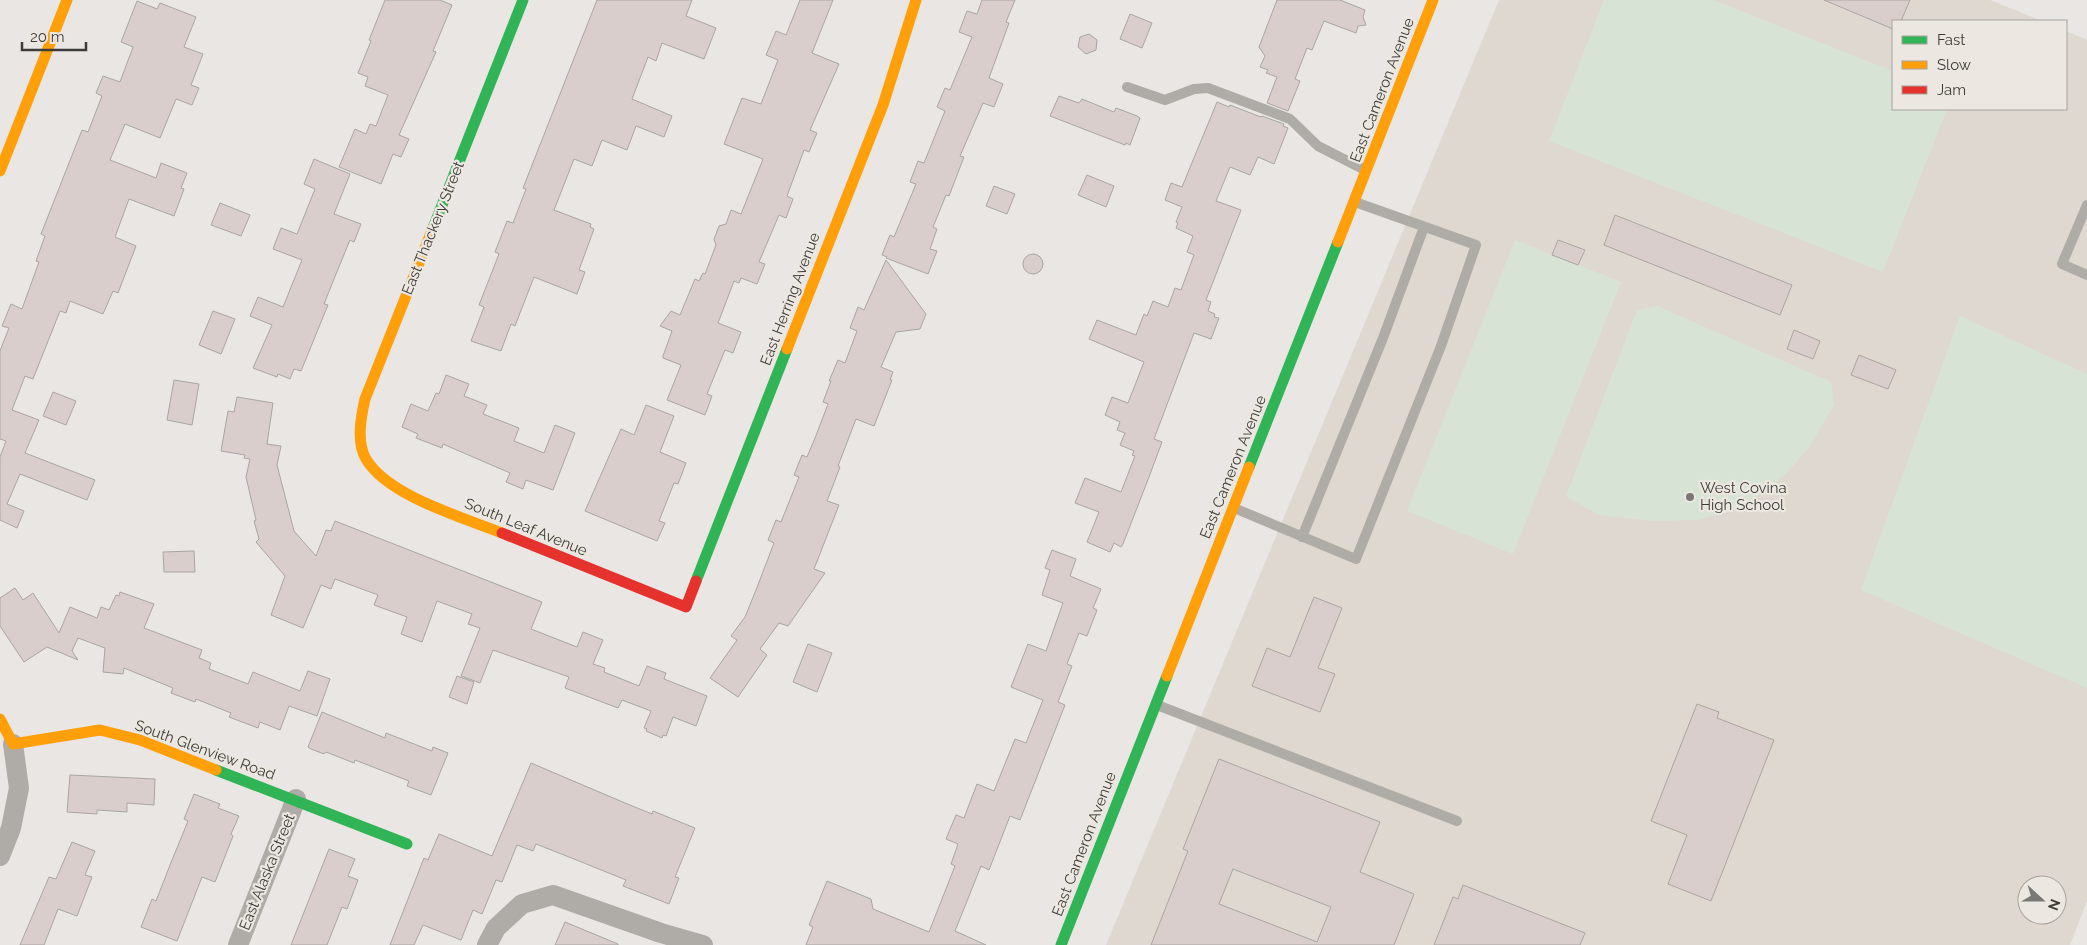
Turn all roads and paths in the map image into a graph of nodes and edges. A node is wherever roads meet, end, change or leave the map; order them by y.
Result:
1 (67, 0) edge
2 (523, 0) edge
3 (916, 0) edge
4 (1433, 0) edge
5 (1128, 87) dead end
6 (1366, 170) junction
7 (0, 171) edge
8 (1354, 202) junction
9 (2087, 205) edge
10 (1424, 226) junction
11 (2087, 275) edge
12 (365, 458) joint
13 (1233, 508) junction
14 (1302, 536) junction
15 (686, 607) joint
16 (1155, 704) junction
17 (0, 719) edge
18 (13, 744) junction
19 (296, 799) junction
20 (1457, 820) dead end
21 (407, 844) dead end
22 (0, 856) edge
23 (238, 945) edge
24 (486, 945) edge
25 (703, 945) edge
26 (1061, 945) edge

1 - 7 street
2 - 12 street, East Thackery Street
3 - 15 street, East Herring Avenue
4 - 6 street, East Cameron Avenue
5 - 6 lane
6 - 8 street, East Cameron Avenue
8 - 10 lane
8 - 13 street, East Cameron Avenue
9 - 11 lane
10 - 14 lane
10 - 14 lane
12 - 15 street, South Leaf Avenue
13 - 14 lane
13 - 16 street, East Cameron Avenue
16 - 20 lane
16 - 26 street, East Cameron Avenue
17 - 18 street
18 - 19 street, South Glenview Road
18 - 22 street
19 - 21 street, South Glenview Road
19 - 23 street, East Alaska Street
24 - 25 street

